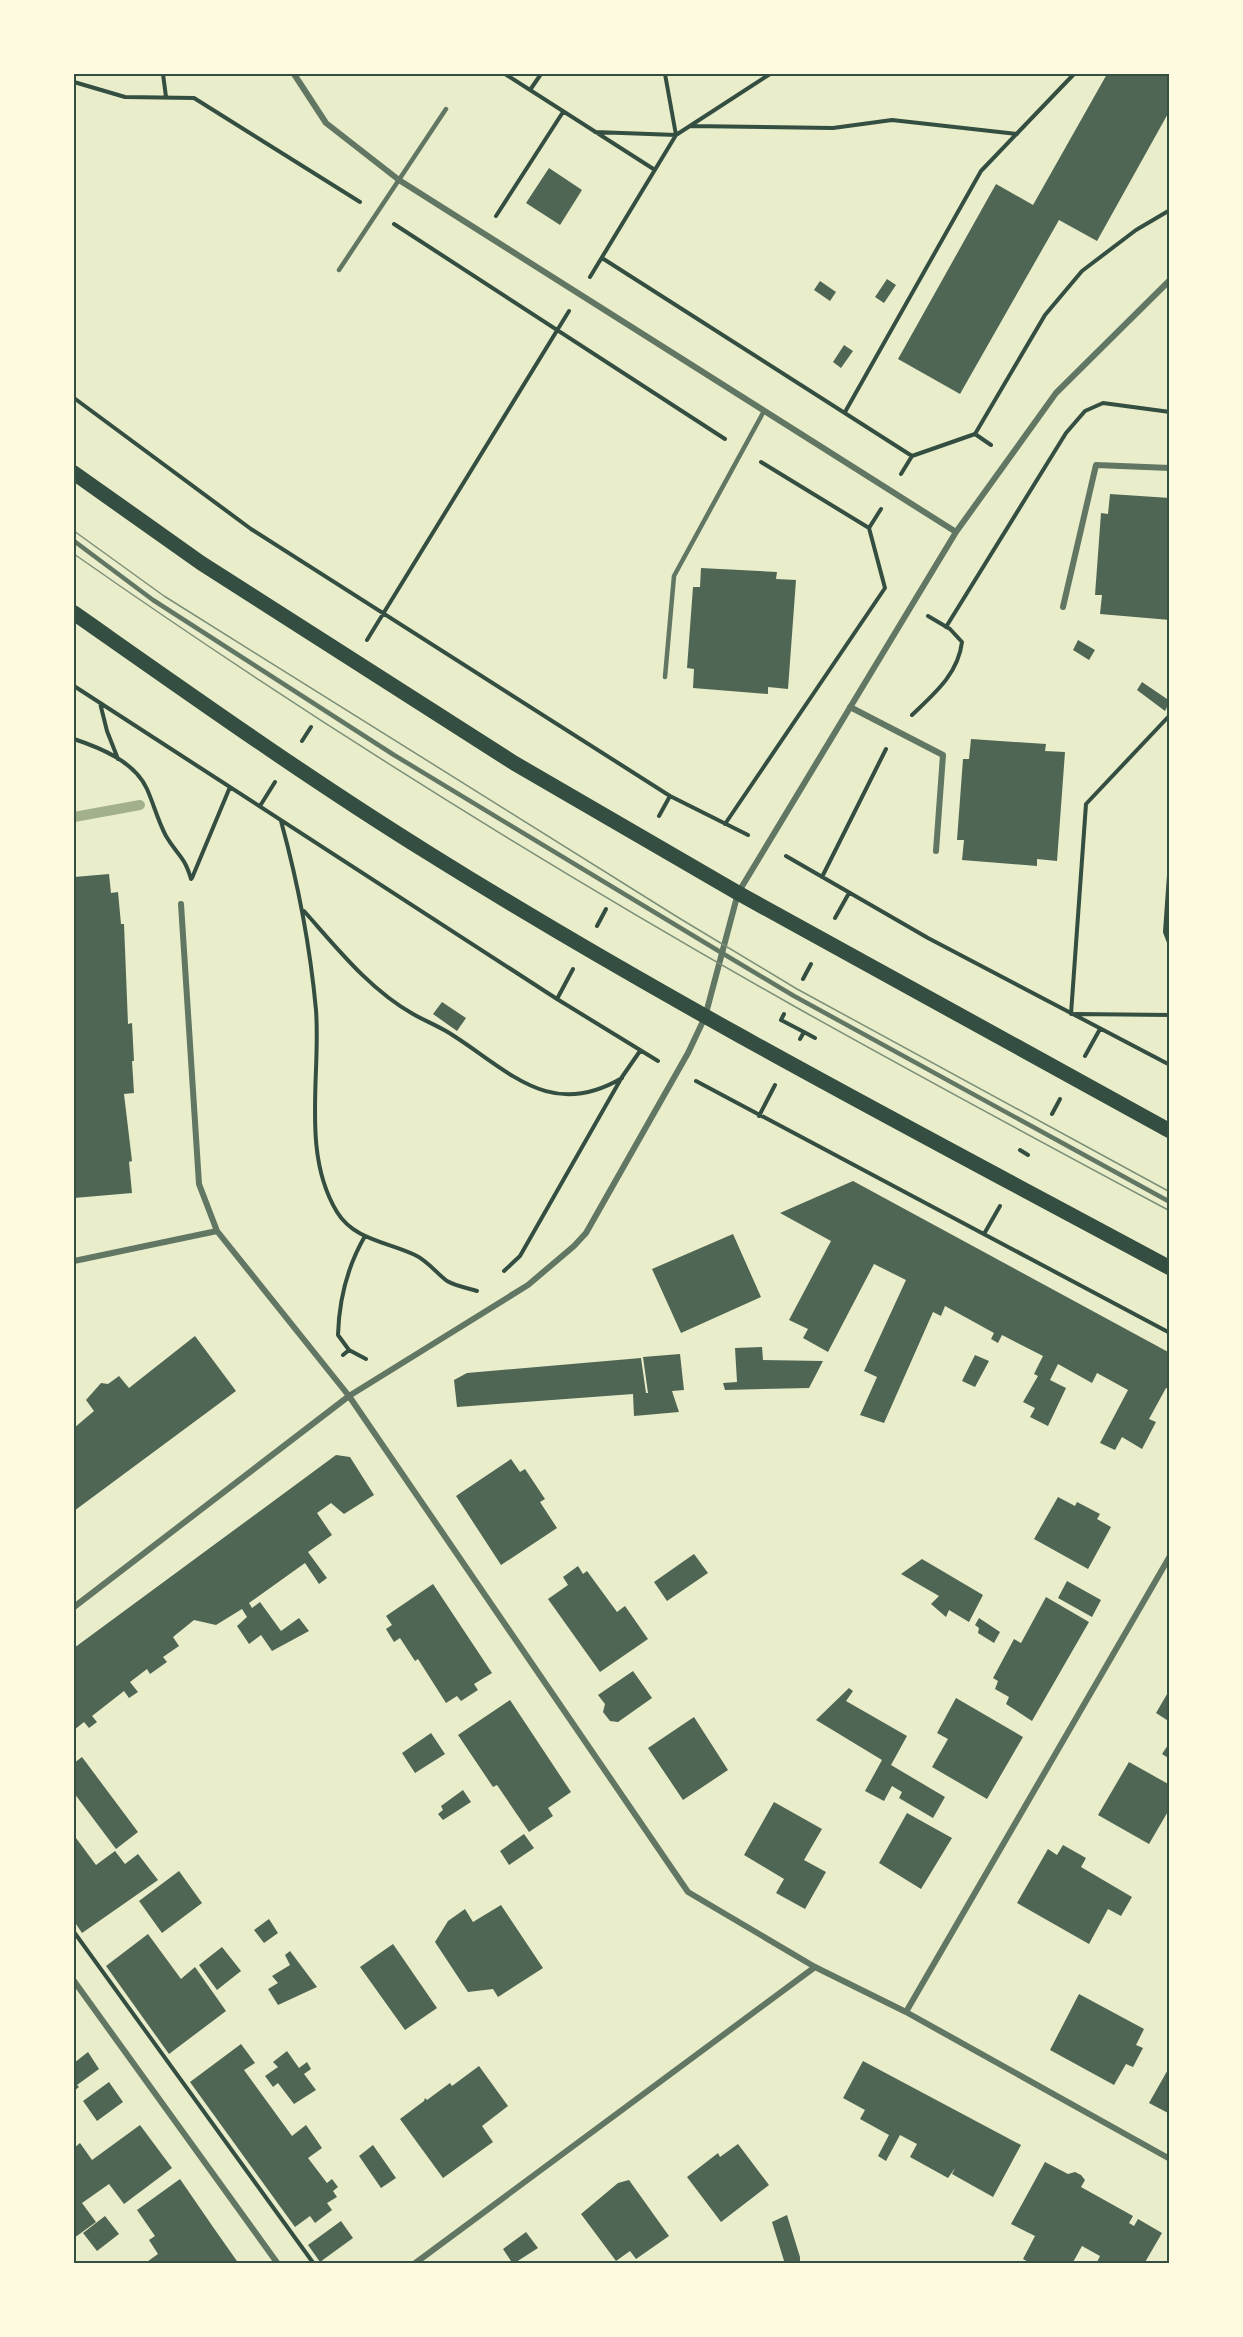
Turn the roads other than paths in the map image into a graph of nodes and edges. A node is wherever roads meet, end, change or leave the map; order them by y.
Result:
1 (294, 74) edge
2 (446, 109) dead end
3 (399, 180) junction
4 (339, 270) dead end
5 (1170, 280) edge
6 (764, 411) junction
7 (1170, 468) edge
8 (74, 473) edge
9 (956, 532) junction
10 (74, 541) edge
11 (1063, 607) dead end
12 (74, 613) edge
13 (665, 677) dead end
14 (850, 707) junction
15 (936, 851) dead end
16 (738, 893) junction
17 (181, 903) road end
18 (722, 953) junction
19 (705, 1017) junction
20 (1170, 1131) edge
21 (1170, 1202) edge
22 (218, 1231) junction
23 (74, 1261) edge
24 (1170, 1268) edge
25 (349, 1396) junction
26 (1170, 1556) edge
27 (74, 1607) edge
28 (815, 1967) junction
29 (74, 1981) edge
30 (906, 2012) junction
31 (1170, 2159) edge
32 (278, 2264) edge
33 (414, 2264) edge

1 - 3 street
2 - 3 lane
3 - 4 lane
3 - 6 street
5 - 9 street
6 - 9 street
6 - 13 lane
7 - 11 street
8 - 16 main road
9 - 14 street
10 - 18 lane
12 - 19 main road
14 - 15 street
14 - 16 street
16 - 18 street
16 - 20 main road
17 - 22 street
18 - 19 street
18 - 21 lane
19 - 24 main road
19 - 25 street
22 - 23 street
22 - 25 street
25 - 27 street
25 - 28 street
26 - 30 street
28 - 30 street
28 - 33 street
29 - 32 street
30 - 31 street

